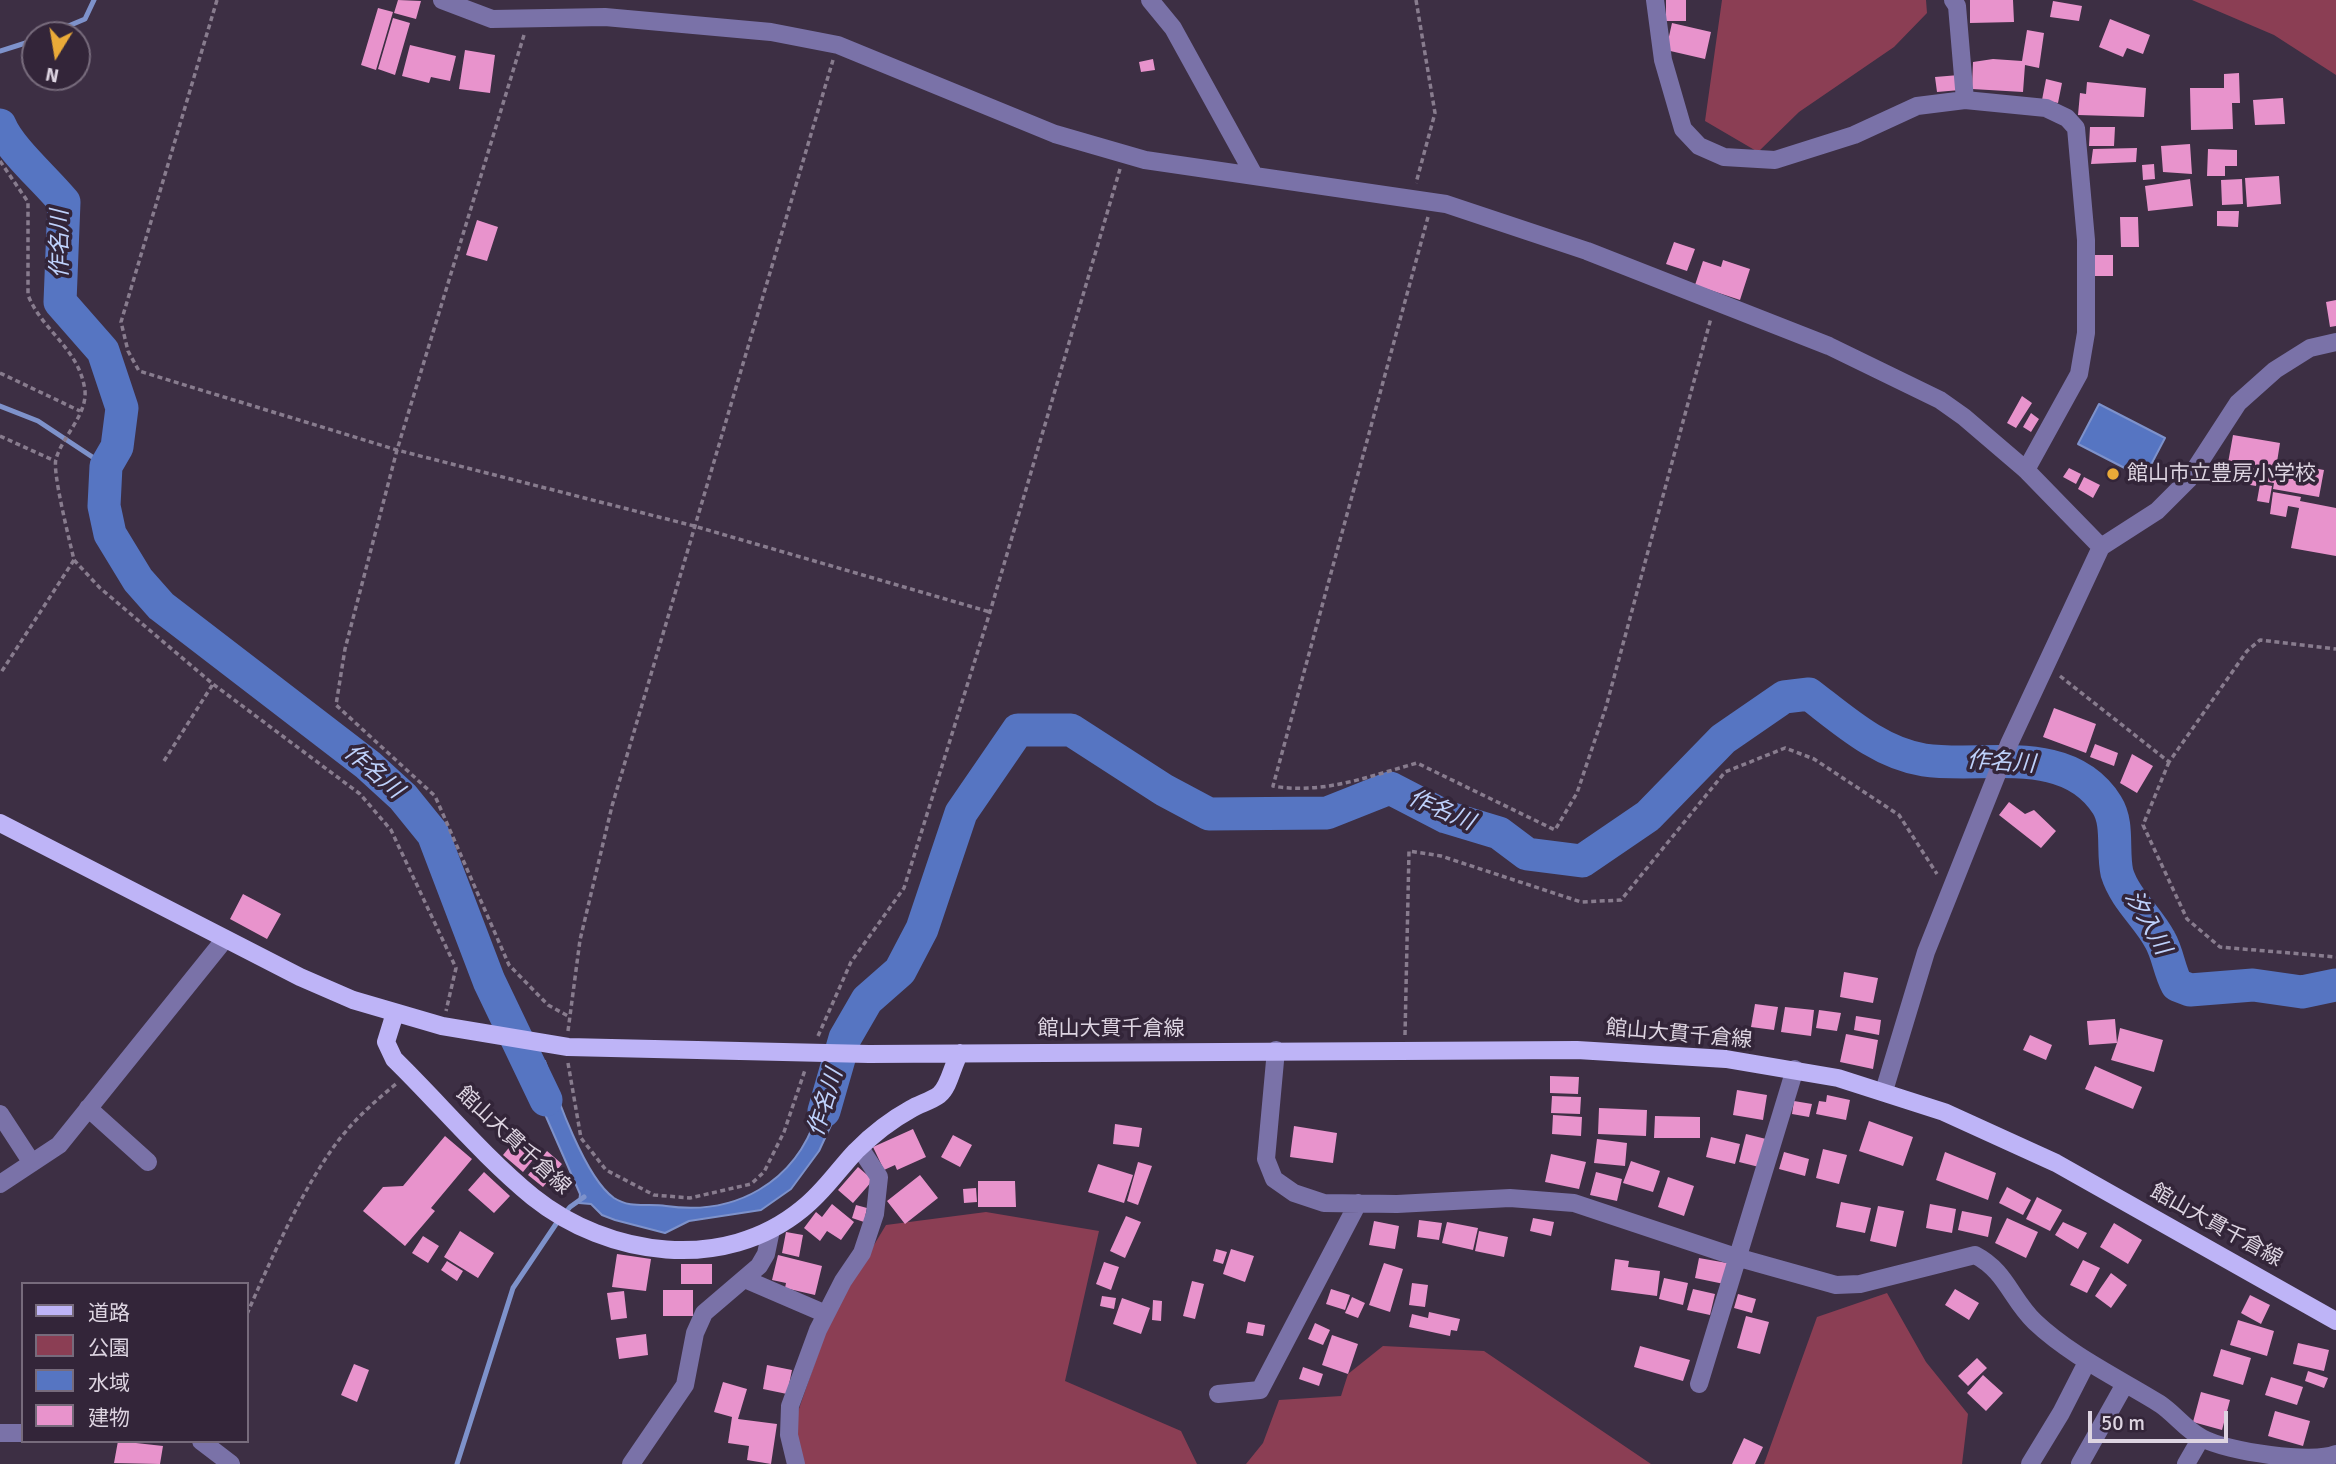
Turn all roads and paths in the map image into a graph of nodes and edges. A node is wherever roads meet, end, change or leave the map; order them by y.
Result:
1 (217, 0) edge
2 (442, 0) edge
3 (1150, 0) edge
4 (1416, 0) edge
5 (1655, 0) edge
6 (1953, 0) edge
7 (529, 17) junction
8 (838, 45) junction
9 (1965, 100) junction
10 (1124, 156) junction
11 (0, 161) edge
12 (1254, 175) junction
13 (1412, 198) junction
14 (1433, 202) junction
15 (1716, 301) junction
16 (2336, 342) edge
17 (0, 373) edge
18 (80, 411) junction
19 (0, 436) edge
20 (397, 450) junction
21 (55, 461) junction
22 (2025, 470) junction
23 (694, 526) junction
24 (2101, 547) junction
25 (74, 560) junction
26 (990, 612) junction
27 (2336, 649) edge
28 (2046, 664) junction
29 (0, 674) edge
30 (213, 684) junction
31 (164, 761) dead end
32 (2169, 762) junction
33 (0, 823) edge
34 (1950, 893) junction
35 (225, 939) junction
36 (2336, 957) edge
37 (395, 1013) junction
38 (568, 1016) junction
39 (442, 1026) junction
40 (560, 1045) junction
41 (1276, 1050) junction
42 (1405, 1050) junction
43 (815, 1052) junction
44 (960, 1053) junction
45 (1795, 1069) junction
46 (408, 1073) junction
47 (1884, 1091) junction
48 (88, 1108) junction
49 (0, 1114) edge
50 (860, 1148) junction
51 (148, 1162) dead end
52 (32, 1163) junction
53 (0, 1184) edge
54 (1358, 1203) junction
55 (771, 1230) junction
56 (1736, 1257) junction
57 (747, 1280) junction
58 (248, 1312) edge
59 (826, 1314) junction
60 (2336, 1321) edge
61 (2087, 1362) junction
62 (1699, 1384) dead end
63 (2125, 1384) junction
64 (1218, 1394) dead end
65 (0, 1433) edge
66 (21, 1433) edge
67 (2201, 1438) junction
68 (204, 1443) edge
69 (2336, 1454) edge
70 (231, 1464) edge
71 (631, 1464) edge
72 (796, 1464) edge
73 (2030, 1464) edge
74 (2080, 1464) edge
75 (2186, 1464) edge

1 - 20 path
2 - 7 street
3 - 12 street
4 - 13 path
5 - 9 street
6 - 9 street
7 - 8 street
7 - 20 path
8 - 10 street
8 - 23 path
9 - 22 street
10 - 12 street
10 - 26 path
11 - 18 path
12 - 13 street
13 - 14 street
14 - 15 street
14 - 15 path
15 - 22 street
16 - 24 street
17 - 18 path
18 - 21 path
19 - 21 path
20 - 23 path
20 - 38 path
21 - 25 path
22 - 24 street
23 - 26 path
23 - 38 path
24 - 28 street
25 - 29 path
25 - 30 path
26 - 43 path
27 - 32 path
28 - 32 path
28 - 34 street
30 - 31 path
30 - 39 path
32 - 36 path
33 - 35 main road, 館山大貫千倉線
34 - 42 path
34 - 47 street
35 - 37 main road, 館山大貫千倉線
35 - 48 street
37 - 39 main road, 館山大貫千倉線
37 - 46 main road, 館山大貫千倉線
38 - 40 path
39 - 40 main road, 館山大貫千倉線
40 - 43 main road, 館山大貫千倉線
40 - 43 path
41 - 42 main road, 館山大貫千倉線
41 - 44 main road, 館山大貫千倉線
41 - 54 street
42 - 45 main road, 館山大貫千倉線
43 - 44 main road, 館山大貫千倉線
44 - 50 main road, 館山大貫千倉線
45 - 47 main road, 館山大貫千倉線
45 - 56 street
46 - 55 main road, 館山大貫千倉線
46 - 58 path
47 - 60 main road, 館山大貫千倉線
48 - 51 street
48 - 52 street
49 - 52 street
50 - 55 main road, 館山大貫千倉線
50 - 59 street
52 - 53 street
54 - 56 street
54 - 64 street
55 - 57 street
56 - 61 street
56 - 62 street
57 - 59 street
57 - 71 street
59 - 72 street
61 - 63 street
61 - 73 street
63 - 67 street
63 - 74 street
65 - 66 street
67 - 69 street
67 - 75 street
68 - 70 street

